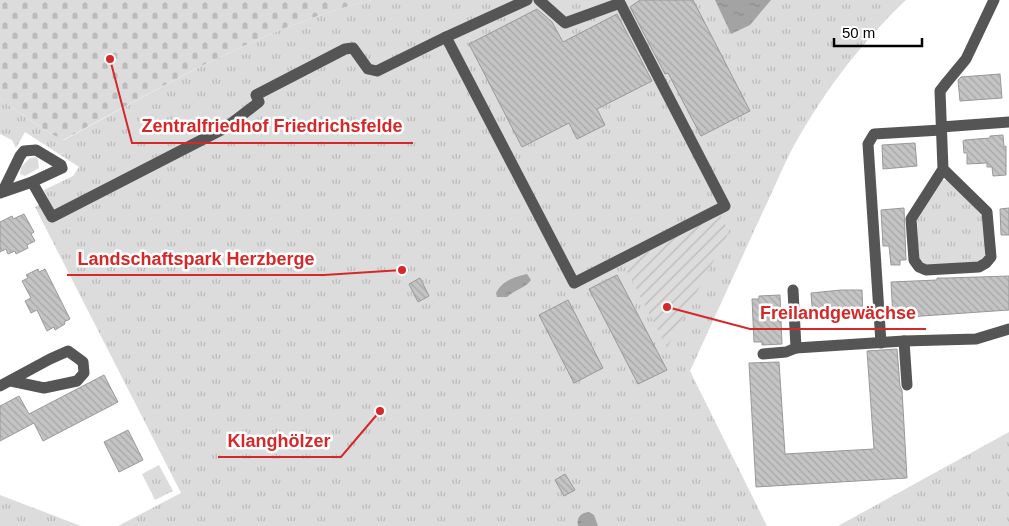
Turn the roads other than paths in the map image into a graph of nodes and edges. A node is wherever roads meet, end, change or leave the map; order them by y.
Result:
1 (527, 0) edge
2 (539, 0) edge
3 (994, 0) edge
4 (446, 37) junction
5 (1009, 122) edge
6 (941, 129) junction
7 (943, 169) junction
8 (32, 182) junction
9 (1, 192) edge
10 (793, 290) dead end
11 (1009, 329) edge
12 (904, 341) junction
13 (881, 342) junction
14 (796, 348) junction
15 (763, 354) dead end
16 (11, 381) junction
17 (907, 385) dead end
18 (0, 386) edge

1 - 4 street
2 - 4 street
3 - 6 street
4 - 8 street
5 - 6 street
6 - 7 street
6 - 13 street
7 - 7 street
8 - 9 street
8 - 9 street
10 - 14 street
11 - 12 street
12 - 13 street
12 - 17 street
13 - 14 street
14 - 15 street
16 - 16 street
16 - 18 street

